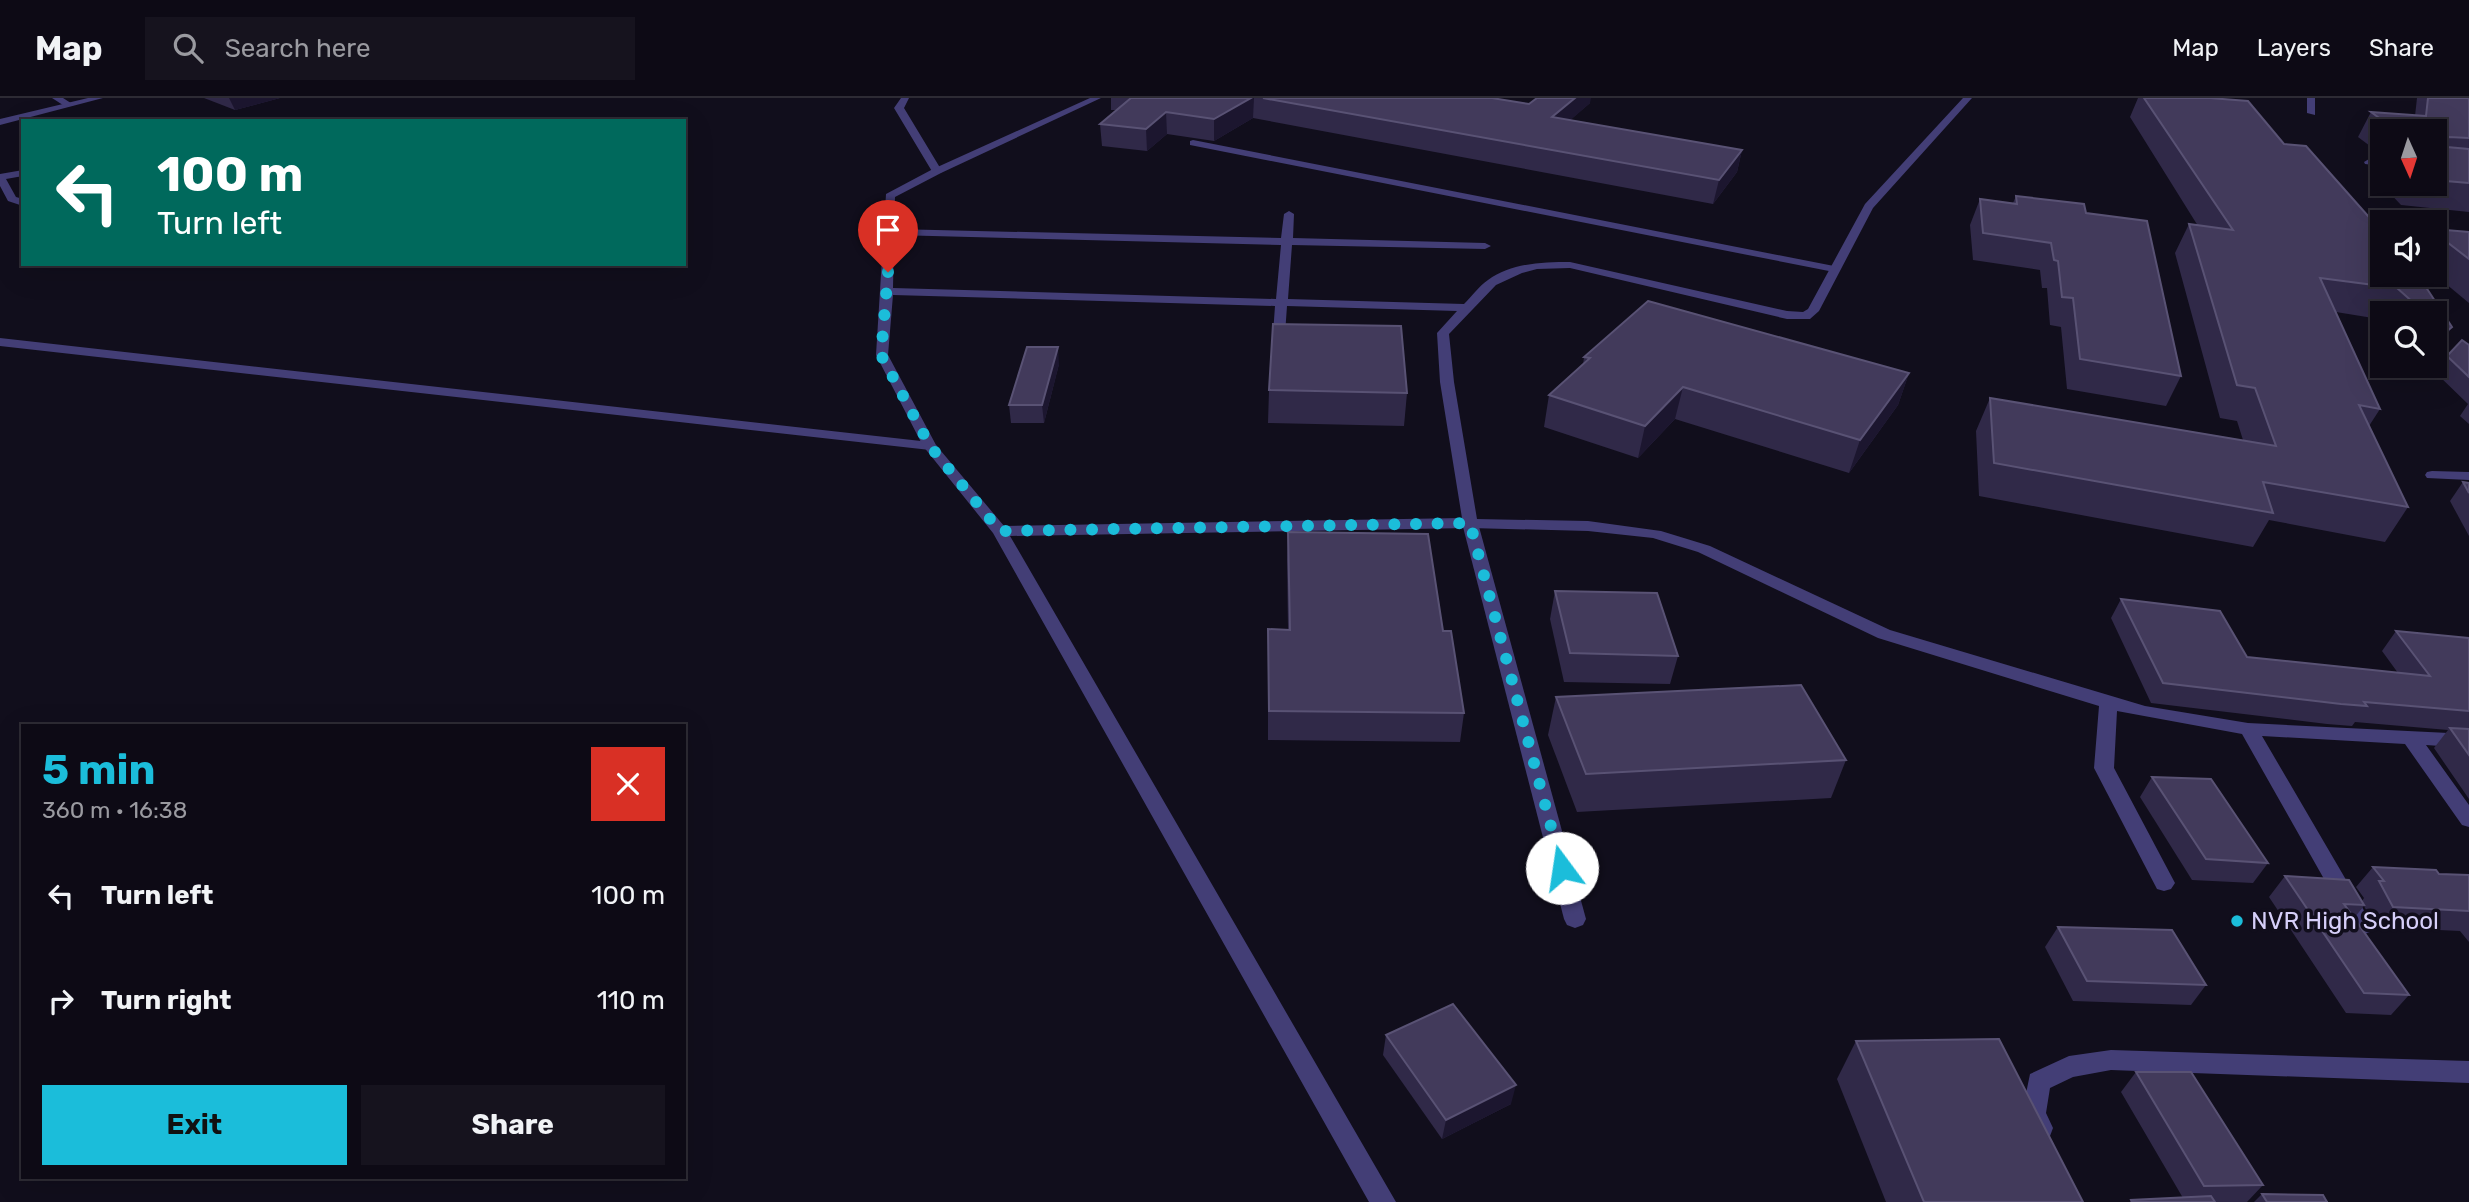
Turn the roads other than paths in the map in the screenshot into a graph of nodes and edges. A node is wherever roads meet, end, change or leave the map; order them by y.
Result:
1 (56, 98) edge
2 (905, 98) edge
3 (1097, 98) edge
4 (1968, 98) edge
5 (2311, 98) edge
6 (93, 99) edge
7 (69, 105) junction
8 (2312, 113) dead end
9 (0, 122) edge
10 (1194, 143) edge
11 (937, 171) junction
12 (21, 173) edge
13 (0, 177) edge
14 (21, 203) edge
15 (1289, 214) dead end
16 (888, 232) junction
17 (1287, 241) junction
18 (1485, 246) dead end
19 (1835, 269) junction
20 (887, 291) junction
21 (1281, 303) junction
22 (1464, 308) junction
23 (1279, 334) edge
24 (0, 342) edge
25 (930, 446) junction
26 (2432, 475) dead end
27 (2469, 476) edge
28 (1470, 523) junction
29 (1000, 531) junction
30 (2108, 703) junction
31 (2248, 729) junction
32 (2410, 737) junction
33 (2469, 741) edge
34 (2469, 820) edge
35 (2164, 883) dead end
36 (1575, 919) dead end
37 (2362, 926) edge
38 (2469, 1072) edge
39 (2050, 1146) edge
40 (1383, 1202) edge

1 - 7 street
2 - 11 street
3 - 11 street
4 - 19 street
5 - 8 street
6 - 7 street
7 - 9 street
10 - 19 street
11 - 16 street
12 - 13 street
13 - 14 street
15 - 17 street
16 - 17 street
16 - 20 street
17 - 18 street
17 - 21 street
19 - 22 street
20 - 21 street
20 - 25 street
21 - 22 street
21 - 23 street
22 - 28 street
24 - 25 street
25 - 29 street
26 - 27 street
28 - 29 street
28 - 30 street
28 - 36 street
29 - 40 street
30 - 31 street
30 - 35 street
31 - 32 street
31 - 37 street
32 - 33 street
32 - 34 street
38 - 39 street

